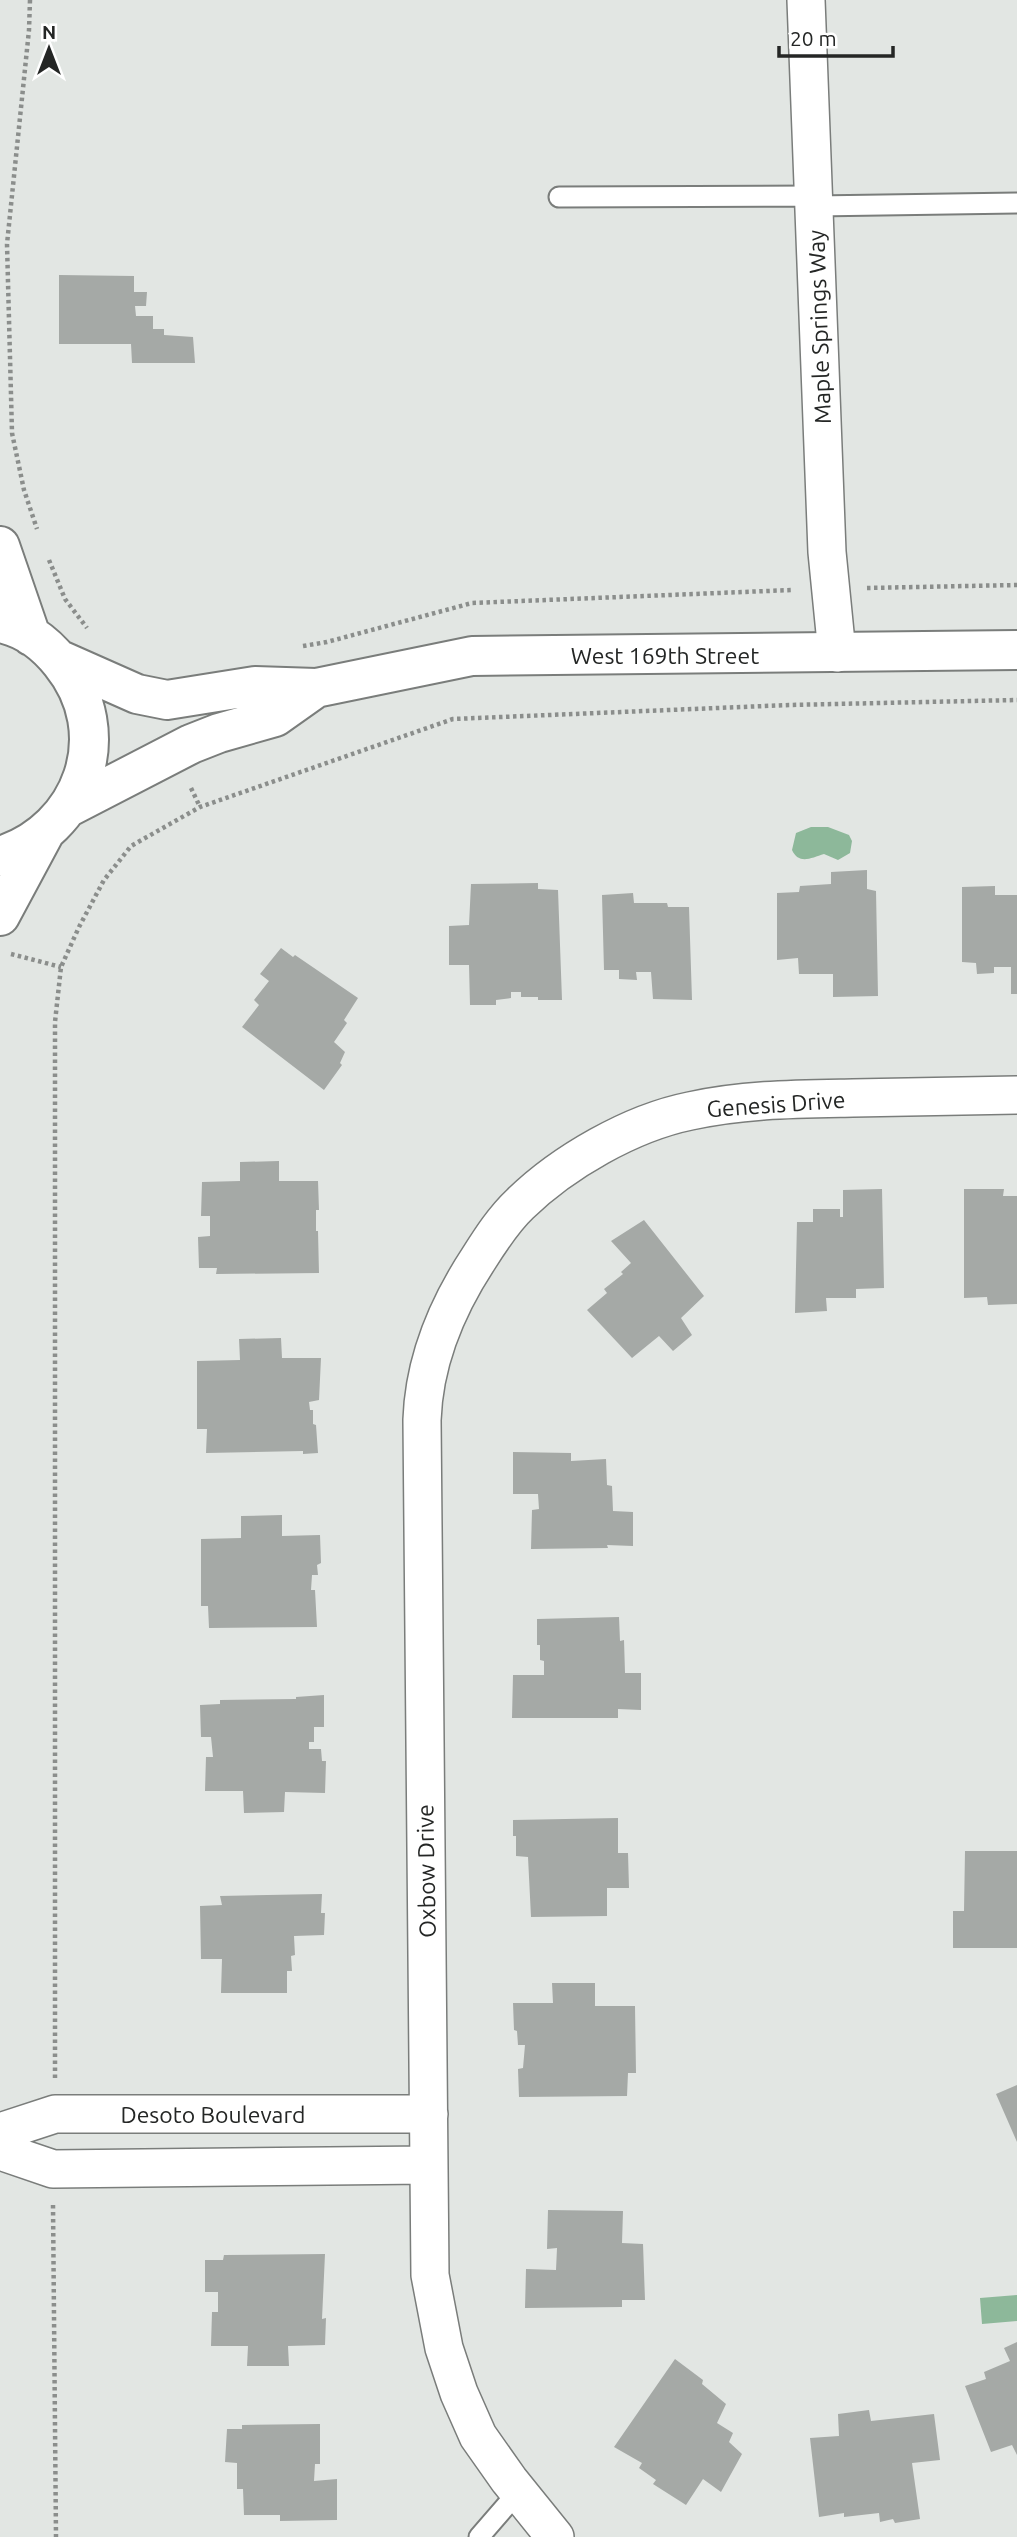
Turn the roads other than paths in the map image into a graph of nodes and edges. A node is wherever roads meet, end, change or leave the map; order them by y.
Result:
1 (806, 0) edge
2 (559, 197) dead end
3 (815, 201) junction
4 (1017, 203) edge
5 (0, 546) edge
6 (29, 639) edge
7 (1017, 650) edge
8 (837, 653) junction
9 (316, 688) junction
10 (56, 820) junction
11 (0, 856) edge
12 (0, 916) edge
13 (1017, 1095) edge
14 (519, 1205) joint
15 (429, 2114) junction
16 (0, 2132) edge
17 (0, 2151) edge
18 (428, 2165) junction
19 (518, 2492) junction
20 (552, 2535) edge
21 (479, 2537) edge

1 - 3 street, Maple Springs Way
2 - 3 lane
3 - 4 lane
3 - 8 street, Maple Springs Way
5 - 6 street
6 - 9 street, West 169th Street
6 - 10 street
7 - 8 street, West 169th Street
8 - 9 street, West 169th Street
9 - 10 street, West 169th Street
10 - 11 street, West 169th Street
10 - 12 street
13 - 14 street, Genesis Drive
14 - 15 street, Oxbow Drive
15 - 16 street, Desoto Boulevard
15 - 18 street, Oxbow Drive
17 - 18 street
18 - 19 street, Oxbow Drive
19 - 20 street, Oxbow Drive
19 - 21 lane

